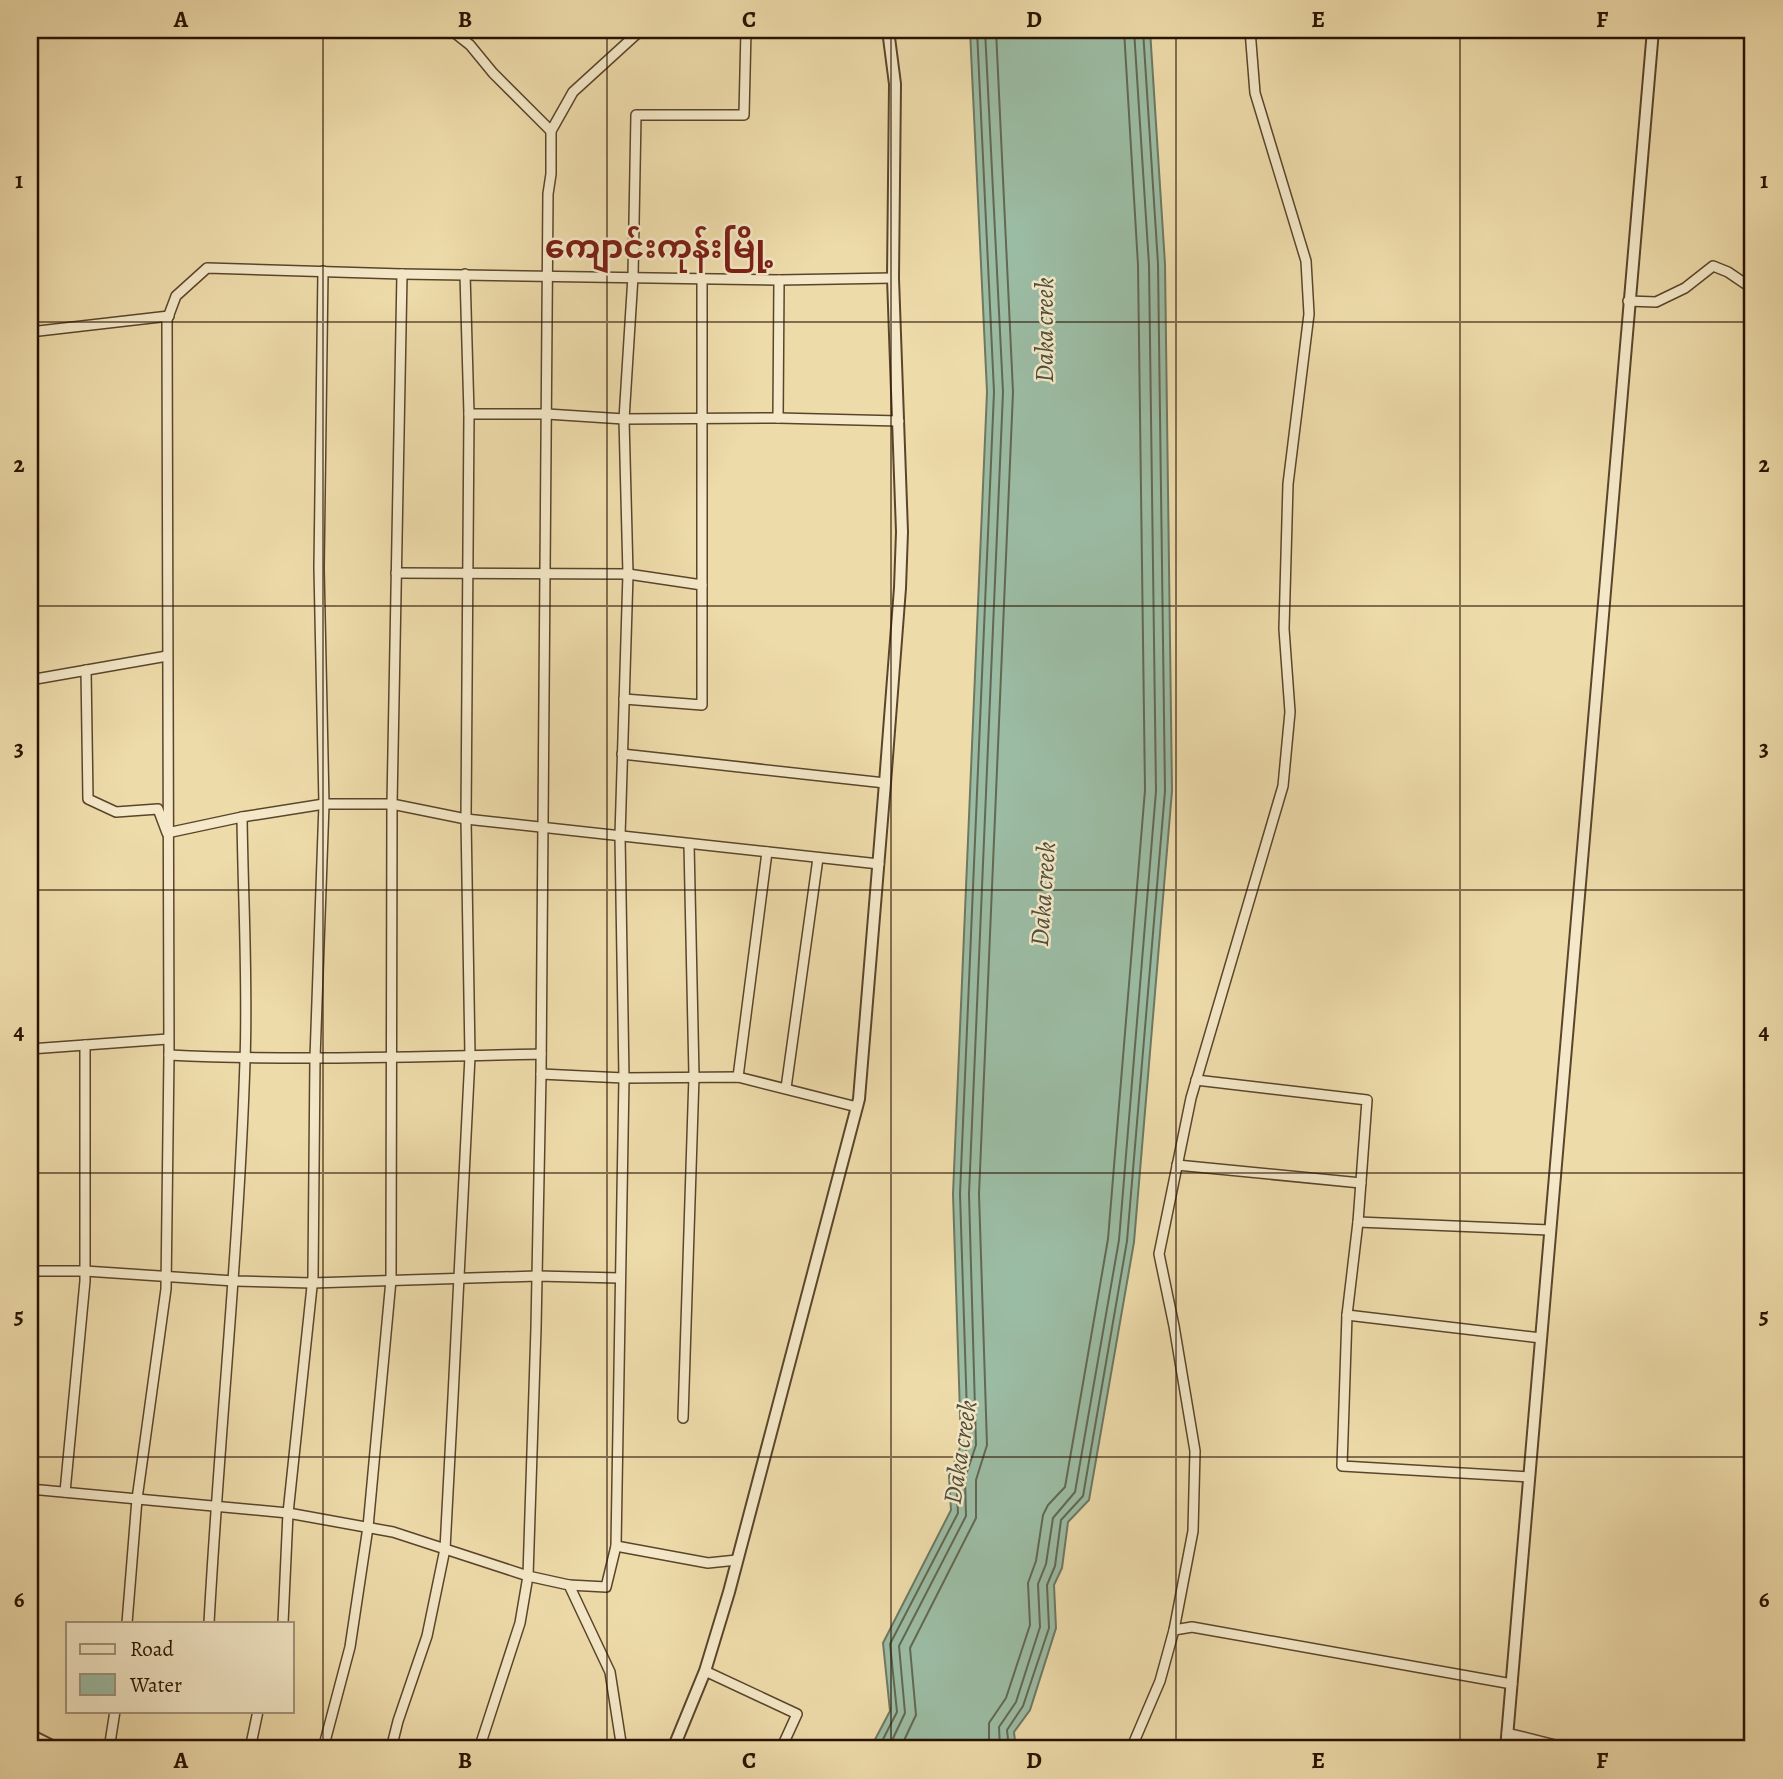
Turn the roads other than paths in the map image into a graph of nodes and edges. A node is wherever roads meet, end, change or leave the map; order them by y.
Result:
1 (451, 30) edge
2 (641, 30) edge
3 (746, 30) edge
4 (888, 30) edge
5 (1250, 30) edge
6 (1653, 30) edge
7 (551, 131) junction
8 (323, 271) junction
9 (402, 274) junction
10 (465, 274) junction
11 (549, 275) junction
12 (633, 276) junction
13 (702, 278) junction
14 (893, 278) junction
15 (779, 280) junction
16 (1753, 289) edge
17 (30, 301) edge
18 (1628, 301) junction
19 (169, 316) junction
20 (32, 332) edge
21 (469, 414) junction
22 (547, 414) junction
23 (703, 418) junction
24 (778, 418) junction
25 (624, 419) junction
26 (899, 421) junction
27 (396, 573) junction
28 (628, 574) junction
29 (468, 575) junction
30 (545, 575) junction
31 (702, 585) junction
32 (167, 656) junction
33 (86, 670) junction
34 (30, 680) edge
35 (624, 699) junction
36 (622, 754) junction
37 (885, 783) junction
38 (324, 804) junction
39 (392, 804) junction
40 (242, 817) junction
41 (466, 819) junction
42 (543, 828) junction
43 (167, 833) junction
44 (620, 836) junction
45 (689, 844) junction
46 (767, 852) junction
47 (818, 858) junction
48 (879, 864) junction
49 (168, 1039) junction
50 (85, 1045) junction
51 (30, 1049) edge
52 (541, 1054) junction
53 (169, 1055) junction
54 (470, 1056) junction
55 (246, 1058) junction
56 (315, 1058) junction
57 (393, 1058) junction
58 (541, 1074) junction
59 (694, 1076) junction
60 (624, 1077) junction
61 (738, 1077) junction
62 (1196, 1080) junction
63 (786, 1088) junction
64 (856, 1107) junction
65 (1177, 1165) junction
66 (1361, 1183) junction
67 (1359, 1222) junction
68 (1550, 1230) junction
69 (30, 1271) edge
70 (85, 1271) junction
71 (537, 1276) junction
72 (166, 1278) junction
73 (458, 1278) junction
74 (619, 1278) junction
75 (391, 1280) junction
76 (234, 1281) junction
77 (312, 1283) junction
78 (1347, 1315) junction
79 (1541, 1338) junction
80 (683, 1418) dead end
81 (1529, 1477) junction
82 (30, 1489) edge
83 (65, 1492) junction
84 (137, 1499) junction
85 (215, 1506) junction
86 (288, 1513) junction
87 (368, 1527) junction
88 (616, 1546) junction
89 (445, 1549) junction
90 (737, 1560) junction
91 (528, 1576) junction
92 (569, 1585) junction
93 (127, 1622) edge
94 (209, 1622) edge
95 (282, 1622) edge
96 (1174, 1630) junction
97 (705, 1671) junction
98 (1512, 1684) junction
99 (115, 1712) edge
100 (258, 1712) edge
101 (1507, 1733) junction
102 (30, 1735) edge
103 (58, 1749) edge
104 (109, 1749) edge
105 (250, 1749) edge
106 (323, 1749) edge
107 (391, 1749) edge
108 (479, 1749) edge
109 (622, 1749) edge
110 (673, 1749) edge
111 (781, 1749) edge
112 (1131, 1749) edge
113 (1506, 1749) edge
114 (1571, 1749) edge

1 - 7 street
2 - 7 street
3 - 12 street
4 - 14 street
5 - 62 street
6 - 18 street
7 - 11 street
8 - 9 street
8 - 19 street
8 - 38 street
9 - 10 street
9 - 27 street
10 - 11 street
10 - 21 street
11 - 12 street
11 - 22 street
12 - 13 street
12 - 25 street
13 - 15 street
13 - 23 street
14 - 15 street
14 - 26 street
15 - 24 street
16 - 18 street
17 - 20 street
18 - 68 street
19 - 20 street
19 - 32 street
21 - 22 street
21 - 29 street
22 - 25 street
22 - 30 street
23 - 24 street
23 - 25 street
23 - 31 street
24 - 26 street
25 - 28 street
26 - 37 street
27 - 29 street
27 - 39 street
28 - 30 street
28 - 31 street
28 - 35 street
29 - 30 street
29 - 41 street
30 - 42 street
31 - 35 street
32 - 33 street
32 - 43 street
33 - 34 street
33 - 43 street
35 - 36 street
36 - 37 street
36 - 44 street
37 - 48 street
38 - 39 street
38 - 40 street
38 - 56 street
39 - 41 street
39 - 57 street
40 - 43 street
40 - 55 street
41 - 42 street
41 - 54 street
42 - 44 street
42 - 52 street
43 - 49 street
44 - 45 street
44 - 60 street
45 - 46 street
45 - 59 street
46 - 47 street
46 - 61 street
47 - 48 street
47 - 63 street
48 - 64 street
49 - 50 street
49 - 53 street
50 - 51 street
50 - 70 street
52 - 54 street
52 - 58 street
53 - 55 street
53 - 72 street
54 - 57 street
54 - 73 street
55 - 56 street
55 - 76 street
56 - 57 street
56 - 77 street
57 - 75 street
58 - 60 street
58 - 71 street
59 - 60 street
59 - 61 street
59 - 80 street
60 - 74 street
61 - 63 street
62 - 65 street
62 - 66 street
63 - 64 street
64 - 90 street
65 - 66 street
65 - 96 street
66 - 67 street
67 - 68 street
67 - 78 street
68 - 79 street
69 - 70 street
70 - 72 street
70 - 83 street
71 - 73 street
71 - 74 street
71 - 91 street
72 - 76 street
72 - 84 street
73 - 75 street
73 - 89 street
74 - 88 street
75 - 77 street
75 - 87 street
76 - 77 street
76 - 85 street
77 - 86 street
78 - 79 street
78 - 81 street
79 - 81 street
81 - 98 street
82 - 83 street
83 - 84 street
84 - 85 street
84 - 93 street
85 - 86 street
85 - 94 street
86 - 87 street
86 - 95 street
87 - 89 street
87 - 106 street
88 - 90 street
88 - 92 street
89 - 91 street
89 - 107 street
90 - 97 street
91 - 92 street
91 - 108 street
92 - 109 street
96 - 98 street
96 - 112 street
97 - 110 street
97 - 111 street
98 - 101 street
99 - 104 street
100 - 105 street
101 - 113 street
101 - 114 street
102 - 103 street

